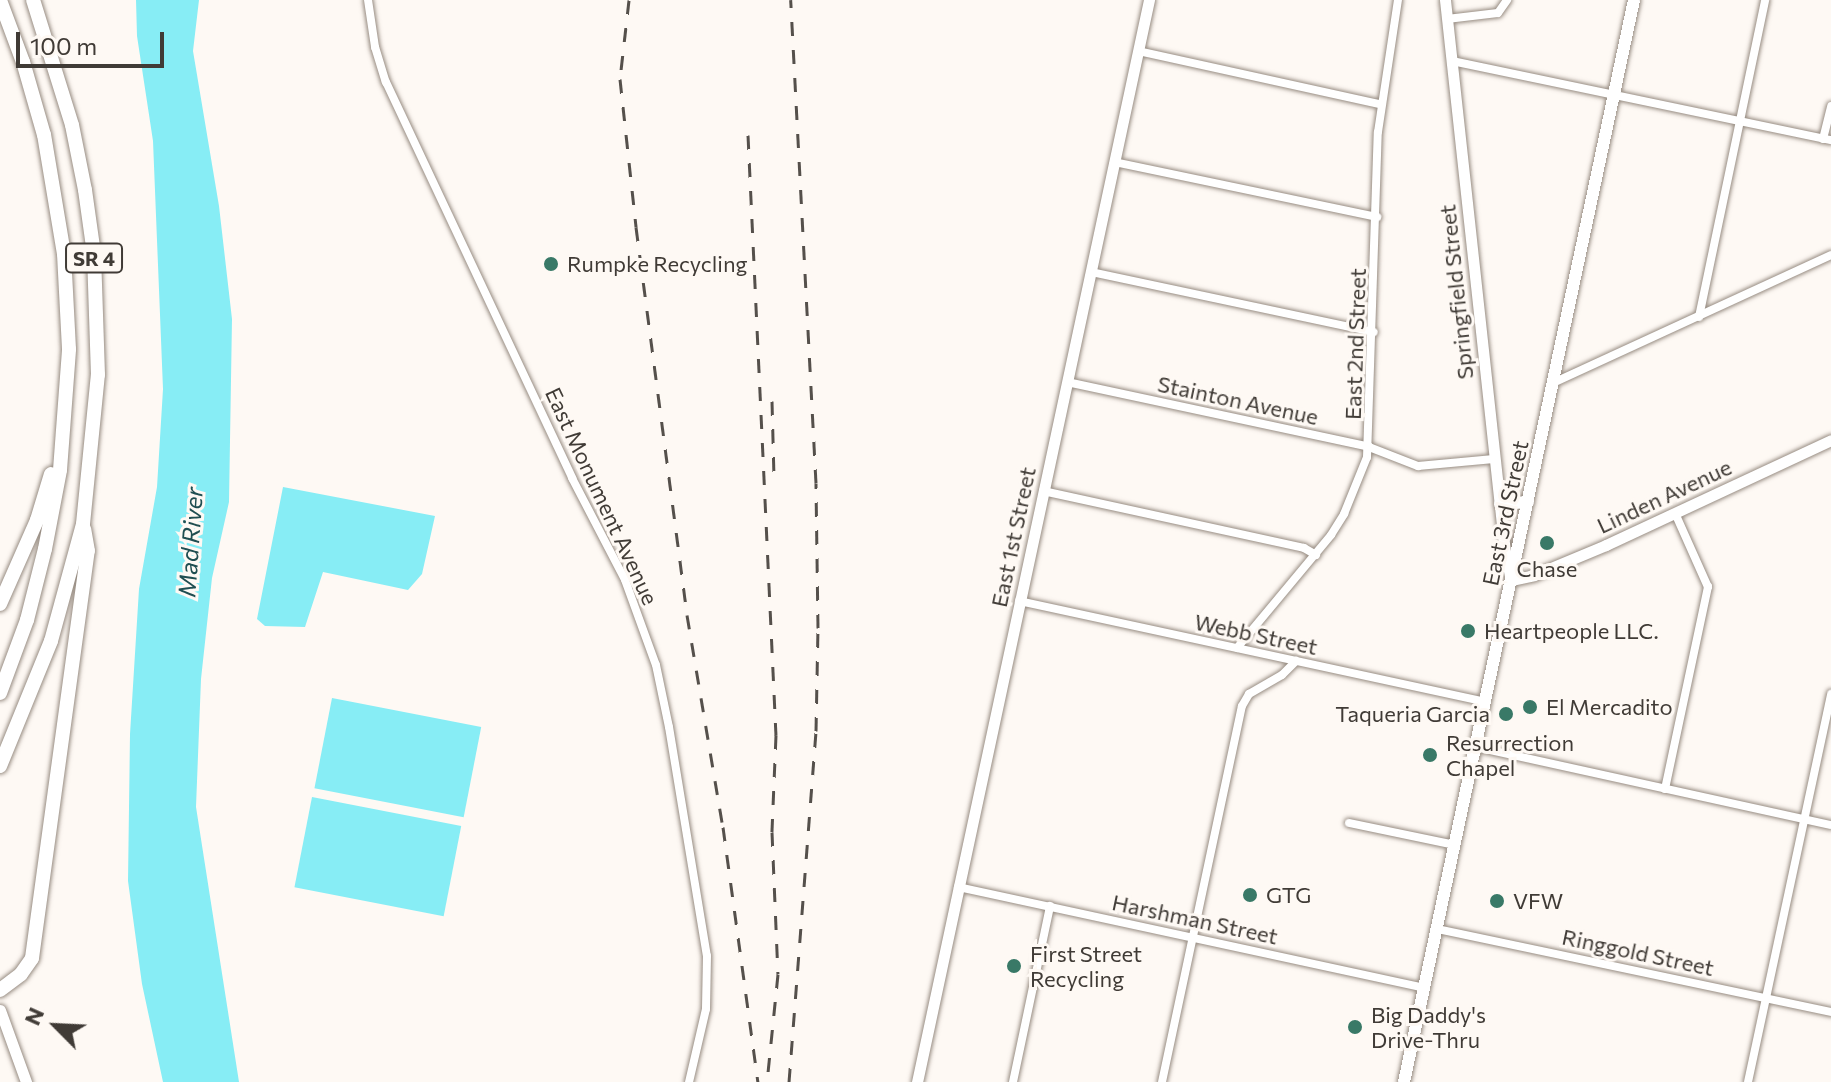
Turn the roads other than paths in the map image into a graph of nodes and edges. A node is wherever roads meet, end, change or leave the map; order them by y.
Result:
1 (0, 0) edge
2 (33, 0) edge
3 (368, 0) edge
4 (1149, 0) edge
5 (1398, 0) edge
6 (1445, 0) edge
7 (1507, 0) edge
8 (1634, 0) edge
9 (1765, 0) edge
10 (1447, 19) junction
11 (1138, 51) junction
12 (1452, 61) junction
13 (1614, 94) junction
14 (1380, 104) junction
15 (1831, 106) edge
16 (1739, 121) junction
17 (1827, 139) edge
18 (1114, 162) junction
19 (1377, 217) junction
20 (1831, 255) edge
21 (1091, 272) junction
22 (1699, 317) junction
23 (1374, 332) junction
24 (1067, 382) junction
25 (1553, 383) junction
26 (1831, 440) edge
27 (1369, 447) junction
28 (62, 448) junction
29 (1494, 459) junction
30 (1043, 491) junction
31 (1528, 502) junction
32 (1500, 504) junction
33 (1675, 513) junction
34 (83, 524) junction
35 (1316, 555) junction
36 (1511, 580) junction
37 (1019, 601) junction
38 (0, 604) edge
39 (1237, 648) junction
40 (1296, 661) junction
41 (0, 693) edge
42 (1831, 694) edge
43 (1485, 702) junction
44 (1476, 747) junction
45 (0, 766) edge
46 (1665, 789) junction
47 (1804, 819) junction
48 (1349, 823) dead end
49 (1831, 825) edge
50 (1455, 845) junction
51 (958, 887) junction
52 (1050, 906) junction
53 (1437, 929) junction
54 (1192, 937) junction
55 (1425, 988) junction
56 (0, 990) edge
57 (1766, 999) junction
58 (0, 1010) edge
59 (1831, 1012) edge
60 (26, 1082) edge
61 (689, 1082) edge
62 (917, 1082) edge
63 (1013, 1082) edge
64 (1162, 1082) edge
65 (1404, 1082) edge
66 (1748, 1082) edge

1 - 28 highway, SR 4
2 - 34 highway, SR 4
3 - 61 street, East Monument Avenue
4 - 11 main road, East 1st Street
5 - 14 street, East 2nd Street
6 - 10 main road, Springfield Street
7 - 10 street
8 - 13 main road, East 3rd Street
9 - 16 street
10 - 12 main road, Springfield Street
11 - 14 street
11 - 18 main road, East 1st Street
12 - 13 street
12 - 29 main road, Springfield Street
13 - 16 street
13 - 25 main road, East 3rd Street
14 - 19 street, East 2nd Street
15 - 17 street
16 - 17 street
16 - 22 street
18 - 19 street
18 - 21 main road, East 1st Street
19 - 23 street, East 2nd Street
20 - 22 street
21 - 23 street
21 - 24 main road, East 1st Street
22 - 25 street
23 - 27 street, East 2nd Street
24 - 27 street, Stainton Avenue
24 - 30 main road, East 1st Street
25 - 31 main road, East 3rd Street
26 - 33 main road, Linden Avenue
27 - 29 street, Stainton Avenue
27 - 35 street, East 2nd Street
28 - 38 highway
28 - 41 highway, SR 4
29 - 32 main road, Springfield Street
30 - 35 street
30 - 37 main road, East 1st Street
31 - 32 main road
31 - 36 main road, East 3rd Street
32 - 36 main road, Springfield Street
33 - 36 main road, Linden Avenue
33 - 46 street
34 - 45 highway, SR 4
34 - 56 highway
35 - 39 street, East 2nd Street
36 - 43 main road, East 3rd Street
37 - 39 street, Webb Street
37 - 51 main road, East 1st Street
39 - 40 street, Webb Street
40 - 43 street, Webb Street
40 - 54 street
42 - 47 street
43 - 44 main road, East 3rd Street
44 - 46 street
44 - 50 main road, East 3rd Street
46 - 47 street
47 - 49 street
47 - 57 street
48 - 50 street
50 - 53 main road, East 3rd Street
51 - 52 street, Harshman Street
51 - 62 main road, East 1st Street
52 - 54 street, Harshman Street
52 - 63 street
53 - 55 main road, East 3rd Street
53 - 57 street, Ringgold Street
54 - 55 street, Harshman Street
54 - 64 street
55 - 65 main road, East 3rd Street
57 - 59 street, Ringgold Street
57 - 66 street
58 - 60 main road

